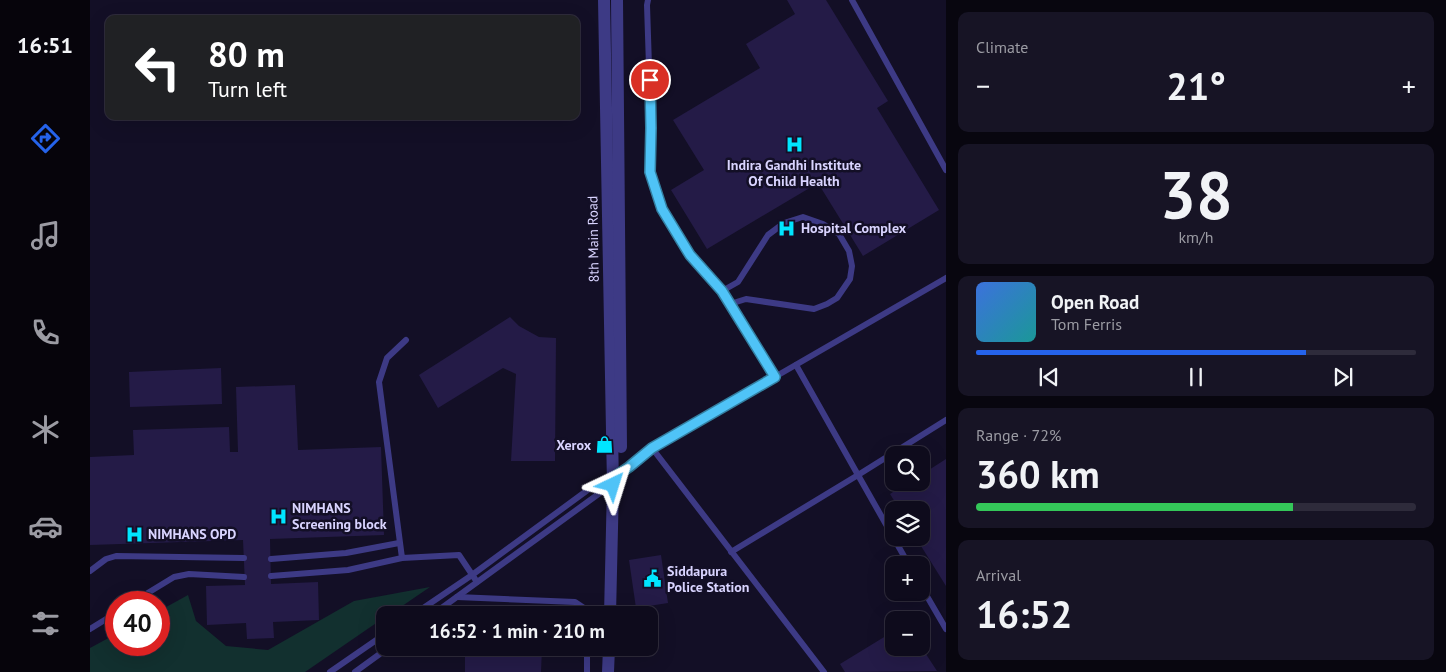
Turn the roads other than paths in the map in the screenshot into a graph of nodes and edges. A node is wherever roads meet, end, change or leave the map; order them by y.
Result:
1 (604, 0) edge
2 (617, 0) edge
3 (648, 0) edge
4 (852, 0) edge
5 (946, 170) edge
6 (946, 278) edge
7 (722, 291) junction
8 (730, 304) junction
9 (406, 340) dead end
10 (796, 365) junction
11 (775, 377) junction
12 (946, 420) edge
13 (652, 448) junction
14 (858, 474) junction
15 (615, 476) junction
16 (399, 543) junction
17 (732, 552) junction
18 (904, 556) edge
19 (244, 558) dead end
20 (402, 558) junction
21 (270, 559) dead end
22 (90, 571) edge
23 (472, 575) junction
24 (271, 576) dead end
25 (244, 577) dead end
26 (477, 582) junction
27 (151, 591) edge
28 (456, 597) junction
29 (930, 601) edge
30 (426, 606) edge
31 (444, 606) edge
32 (581, 606) edge
33 (610, 606) edge
34 (618, 606) edge
35 (105, 620) edge
36 (90, 629) edge
37 (946, 629) edge
38 (376, 640) edge
39 (377, 656) edge
40 (587, 656) edge
41 (609, 656) edge
42 (617, 656) edge
43 (330, 672) edge
44 (354, 672) edge
45 (587, 672) edge
46 (608, 672) edge
47 (616, 672) edge
48 (824, 672) edge

1 - 15 street, 8th Main Road
2 - 15 street, 8th Main Road
3 - 7 lane
4 - 5 lane
6 - 10 lane
7 - 8 lane
7 - 8 lane
8 - 11 lane
9 - 16 lane
10 - 11 lane
10 - 14 lane
11 - 13 lane
12 - 14 lane
13 - 15 lane
13 - 17 lane
14 - 17 lane
14 - 18 lane
15 - 23 lane
15 - 26 lane
15 - 33 street
15 - 34 street
16 - 20 lane
16 - 21 lane
17 - 48 lane
19 - 22 lane
20 - 23 lane
20 - 24 lane
23 - 26 lane
23 - 30 lane
25 - 27 lane
26 - 28 lane
28 - 31 lane
28 - 32 lane
29 - 37 lane
35 - 36 lane
38 - 43 lane
39 - 44 lane
40 - 45 lane
41 - 46 street
42 - 47 street

